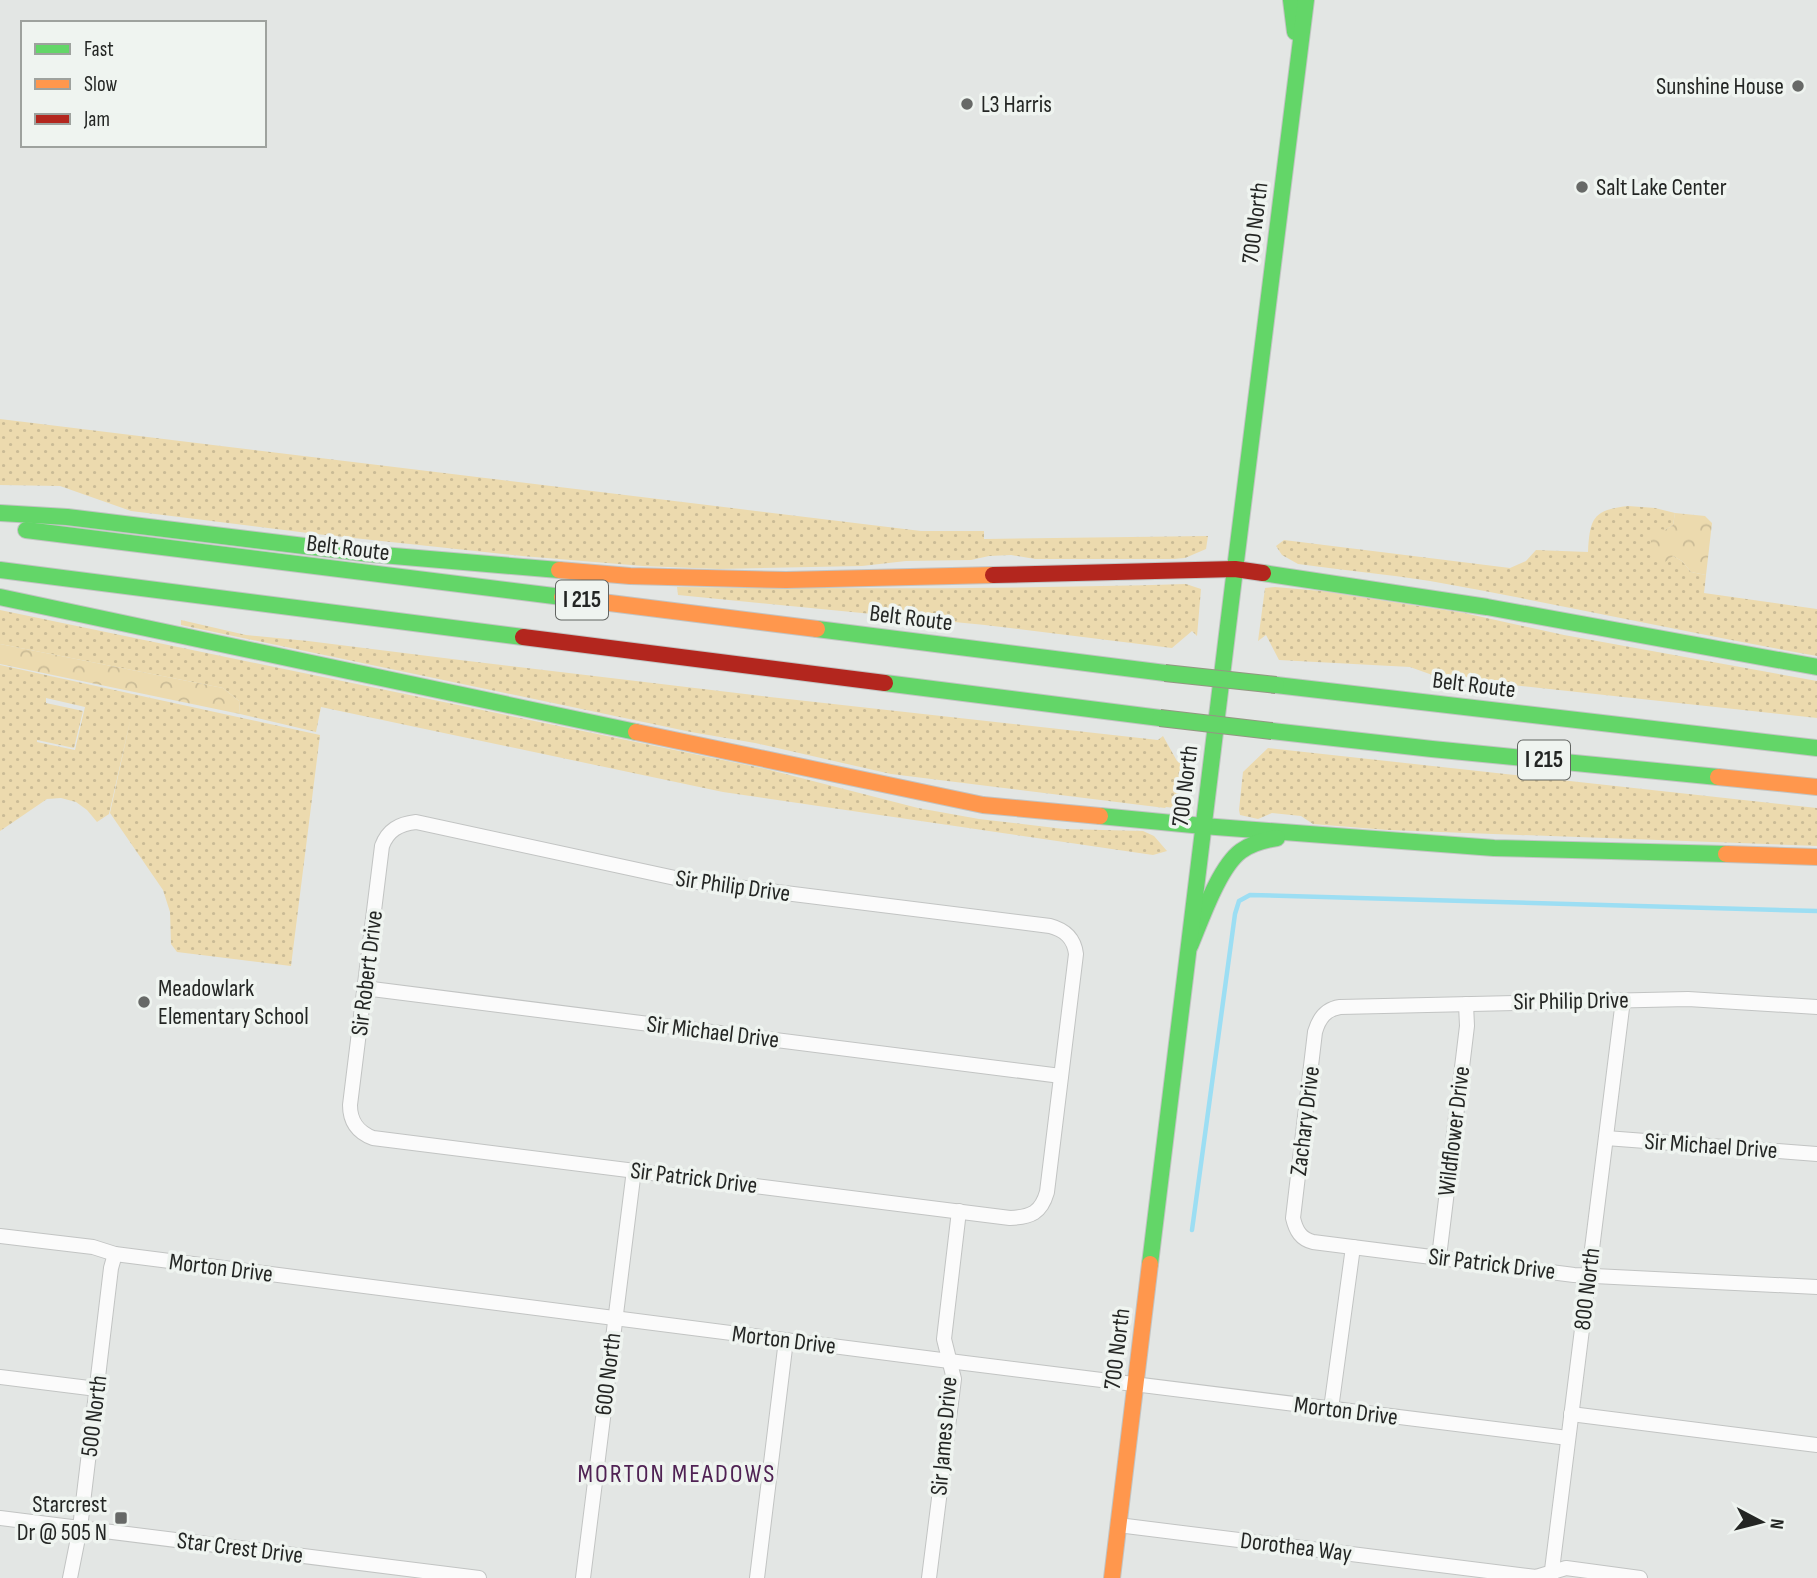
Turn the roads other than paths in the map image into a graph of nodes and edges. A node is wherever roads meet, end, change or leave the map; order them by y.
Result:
1 (1291, 0) edge
2 (1306, 0) edge
3 (1299, 57) junction
4 (0, 513) edge
5 (0, 527) edge
6 (1235, 569) junction
7 (0, 570) edge
8 (0, 597) edge
9 (1817, 667) edge
10 (1817, 748) edge
11 (1817, 787) edge
12 (400, 825) joint
13 (1203, 826) junction
14 (1301, 834) junction
15 (1817, 857) edge
16 (1190, 946) junction
17 (365, 988) junction
18 (1623, 1000) junction
19 (1466, 1004) junction
20 (1817, 1007) edge
21 (1325, 1013) joint
22 (1061, 1076) junction
23 (356, 1127) joint
24 (1606, 1138) junction
25 (1817, 1154) edge
26 (634, 1170) junction
27 (959, 1211) junction
28 (1297, 1232) joint
29 (0, 1236) edge
30 (1353, 1247) junction
31 (115, 1254) junction
32 (1439, 1257) junction
33 (1589, 1276) junction
34 (1817, 1287) edge
35 (615, 1318) junction
36 (786, 1340) junction
37 (950, 1361) junction
38 (0, 1377) edge
39 (1135, 1384) junction
40 (97, 1389) junction
41 (1331, 1409) junction
42 (1571, 1414) junction
43 (1568, 1438) junction
44 (1817, 1445) edge
45 (0, 1518) edge
46 (1118, 1525) junction
47 (80, 1528) junction
48 (1551, 1575) edge
49 (70, 1578) edge
50 (480, 1578) edge
51 (583, 1578) edge
52 (757, 1578) edge
53 (929, 1578) edge
54 (1112, 1578) edge
55 (1640, 1578) edge

1 - 3 main road
2 - 3 main road, 700 North
3 - 6 main road, 700 North
4 - 6 main road
5 - 10 main road, Belt Route / I 215, bridge
6 - 9 main road
6 - 13 main road, 700 North
7 - 11 main road, I 215, bridge
8 - 13 main road
12 - 17 street, Sir Robert Drive
12 - 22 street, Sir Philip Drive
13 - 14 main road
13 - 16 main road, 700 North
14 - 15 main road
14 - 16 main road
16 - 39 main road, 700 North
17 - 22 street, Sir Michael Drive
17 - 23 street, Sir Robert Drive
18 - 19 street, Sir Philip Drive
18 - 20 street, Sir Philip Drive
18 - 24 street, 800 North
19 - 21 street, Sir Philip Drive
19 - 32 street, Wildflower Drive
21 - 28 street, Zachary Drive
22 - 27 street, Sir Patrick Drive
23 - 26 street, Sir Patrick Drive
24 - 25 street, Sir Michael Drive
24 - 33 street, 800 North
26 - 27 street, Sir Patrick Drive
26 - 35 street, 600 North
27 - 37 street, Sir James Drive
28 - 30 street, Sir Patrick Drive
29 - 31 street, Morton Drive
30 - 32 street, Sir Patrick Drive
30 - 41 street
31 - 35 street, Morton Drive
31 - 40 street, 500 North
32 - 33 street, Sir Patrick Drive
33 - 34 street, Sir Patrick Drive
33 - 42 street, 800 North
35 - 36 street, Morton Drive
35 - 51 street, 600 North
36 - 37 street, Morton Drive
36 - 52 street
37 - 39 street, Morton Drive
37 - 53 street, Sir James Drive
38 - 40 street
39 - 41 street, Morton Drive
39 - 46 main road, 700 North
40 - 47 street, 500 North
41 - 43 street, Morton Drive
42 - 43 street, 800 North
42 - 44 street
43 - 48 street, 800 North
45 - 47 street, Star Crest Drive
46 - 48 street, Dorothea Way
46 - 54 main road, 700 North
47 - 49 street, 500 North
47 - 50 street, Star Crest Drive
48 - 55 street, Dorothea Way

